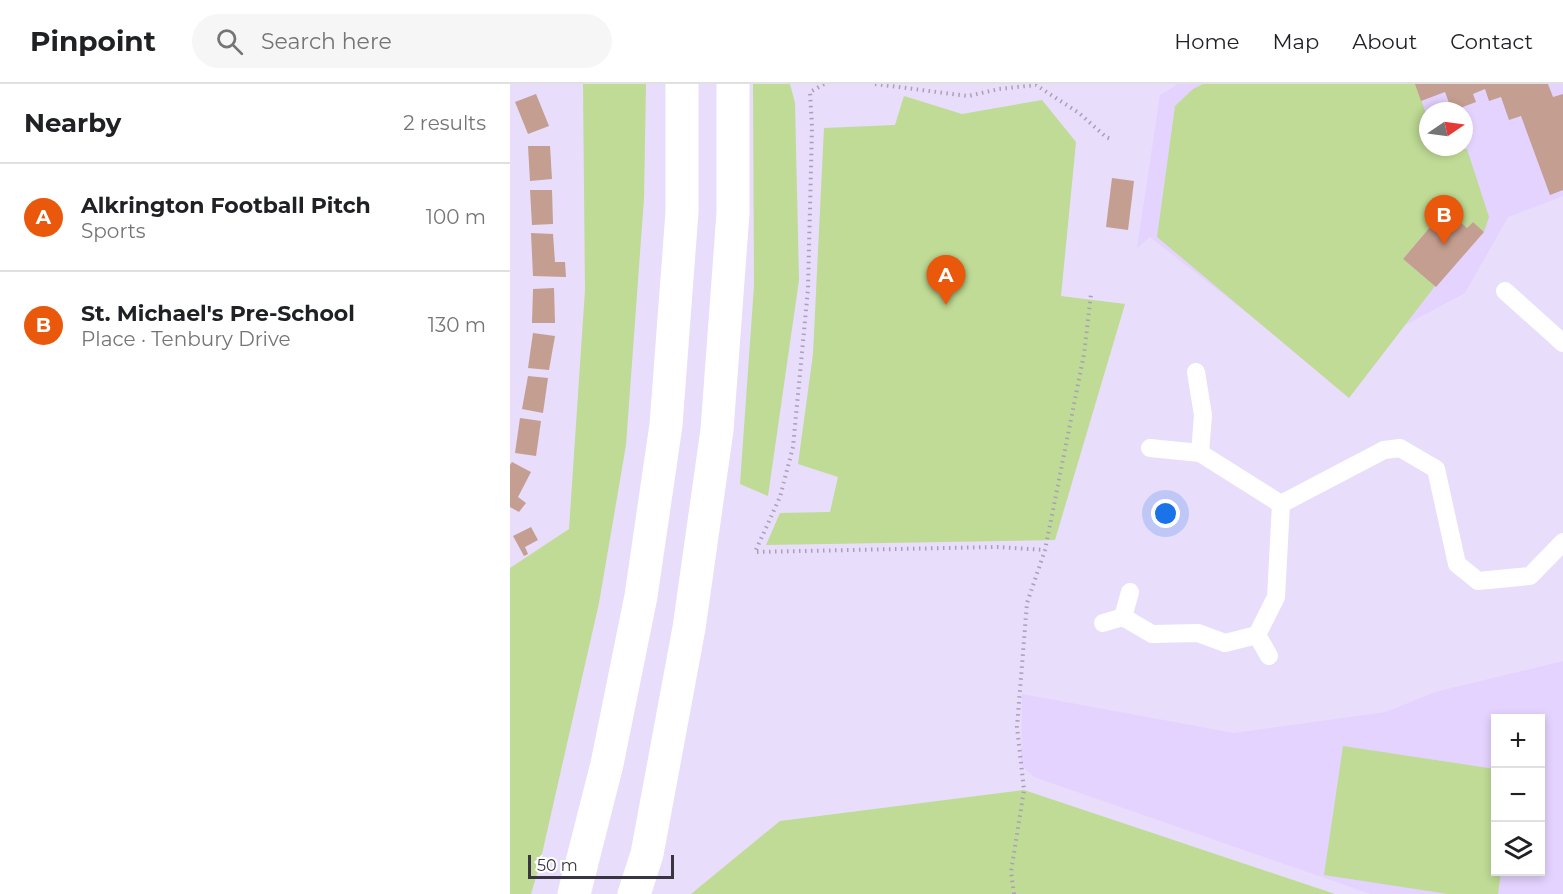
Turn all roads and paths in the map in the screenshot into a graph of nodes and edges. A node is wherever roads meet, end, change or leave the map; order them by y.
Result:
1 (682, 84) edge
2 (733, 84) edge
3 (824, 84) edge
4 (875, 84) edge
5 (1113, 140) dead end
6 (1505, 291) dead end
7 (1091, 294) dead end
8 (1563, 343) edge
9 (1196, 372) dead end
10 (1149, 448) dead end
11 (1200, 453) junction
12 (1281, 504) junction
13 (1563, 542) edge
14 (1045, 550) junction
15 (1130, 592) dead end
16 (1123, 617) junction
17 (1102, 622) dead end
18 (1257, 635) junction
19 (1269, 656) dead end
20 (574, 894) edge
21 (634, 894) edge
22 (1014, 894) edge

1 - 20 highway
2 - 21 highway
3 - 14 path
4 - 5 path
6 - 8 street
7 - 14 path
9 - 11 street
10 - 11 street
11 - 12 street
12 - 13 street
12 - 18 street
14 - 22 path
15 - 16 street
16 - 17 street
16 - 18 street
18 - 19 street

